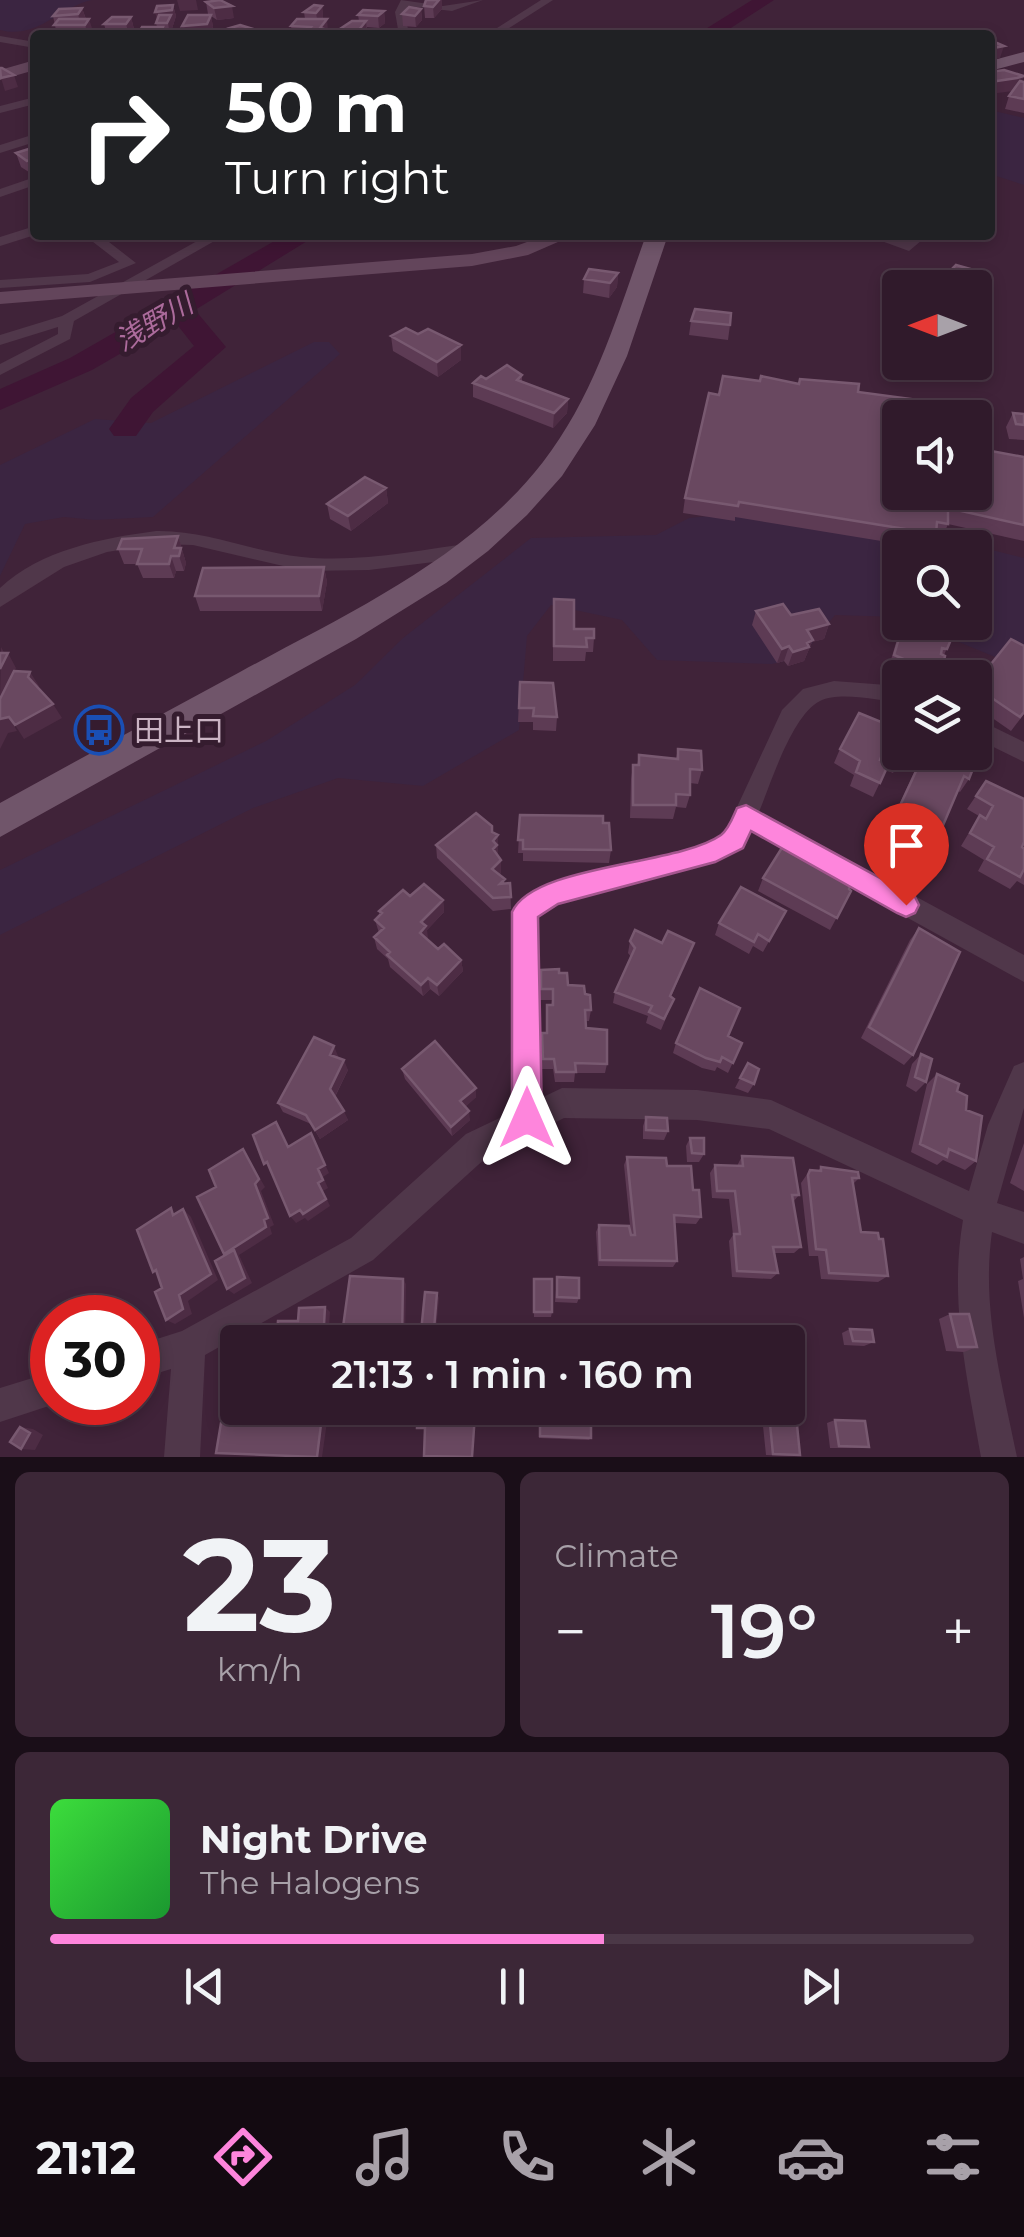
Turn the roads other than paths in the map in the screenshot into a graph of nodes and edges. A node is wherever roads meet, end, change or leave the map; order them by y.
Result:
1 (478, 0) edge
2 (405, 1) edge
3 (524, 3) dead end
4 (542, 3) edge
5 (403, 30) edge
6 (499, 30) edge
7 (2, 40) edge
8 (30, 44) edge
9 (1024, 57) edge
10 (995, 65) edge
11 (30, 66) edge
12 (0, 74) edge
13 (30, 101) edge
14 (0, 110) edge
15 (30, 140) edge
16 (0, 149) edge
17 (30, 183) edge
18 (0, 193) edge
19 (30, 232) edge
20 (98, 240) edge
21 (209, 240) edge
22 (550, 240) edge
23 (655, 240) edge
24 (887, 240) edge
25 (916, 240) edge
26 (0, 242) edge
27 (0, 284) edge
28 (0, 298) edge
29 (67, 319) junction
30 (0, 340) edge
31 (0, 370) edge
32 (474, 550) junction
33 (0, 600) edge
34 (882, 693) edge
35 (992, 736) edge
36 (1024, 754) edge
37 (746, 816) junction
38 (0, 821) edge
39 (1024, 969) edge
40 (1024, 1076) edge
41 (527, 1118) junction
42 (980, 1212) junction
43 (1024, 1228) edge
44 (189, 1346) junction
45 (160, 1355) edge
46 (30, 1396) edge
47 (0, 1405) edge
48 (182, 1457) edge
49 (999, 1457) edge

1 - 2 street
2 - 5 street
3 - 4 street
4 - 6 street
7 - 8 street
9 - 10 main road
11 - 12 street
13 - 14 street
15 - 16 street
17 - 18 street
19 - 26 street
20 - 27 street
21 - 29 street
22 - 28 street
23 - 32 main road
24 - 25 street
29 - 30 street
29 - 31 street
32 - 33 street
32 - 38 main road
34 - 37 street
35 - 36 street
37 - 39 street
37 - 41 street
40 - 42 street
41 - 42 street
41 - 44 street
42 - 43 street
42 - 49 street
44 - 45 street
44 - 48 street
46 - 47 street

